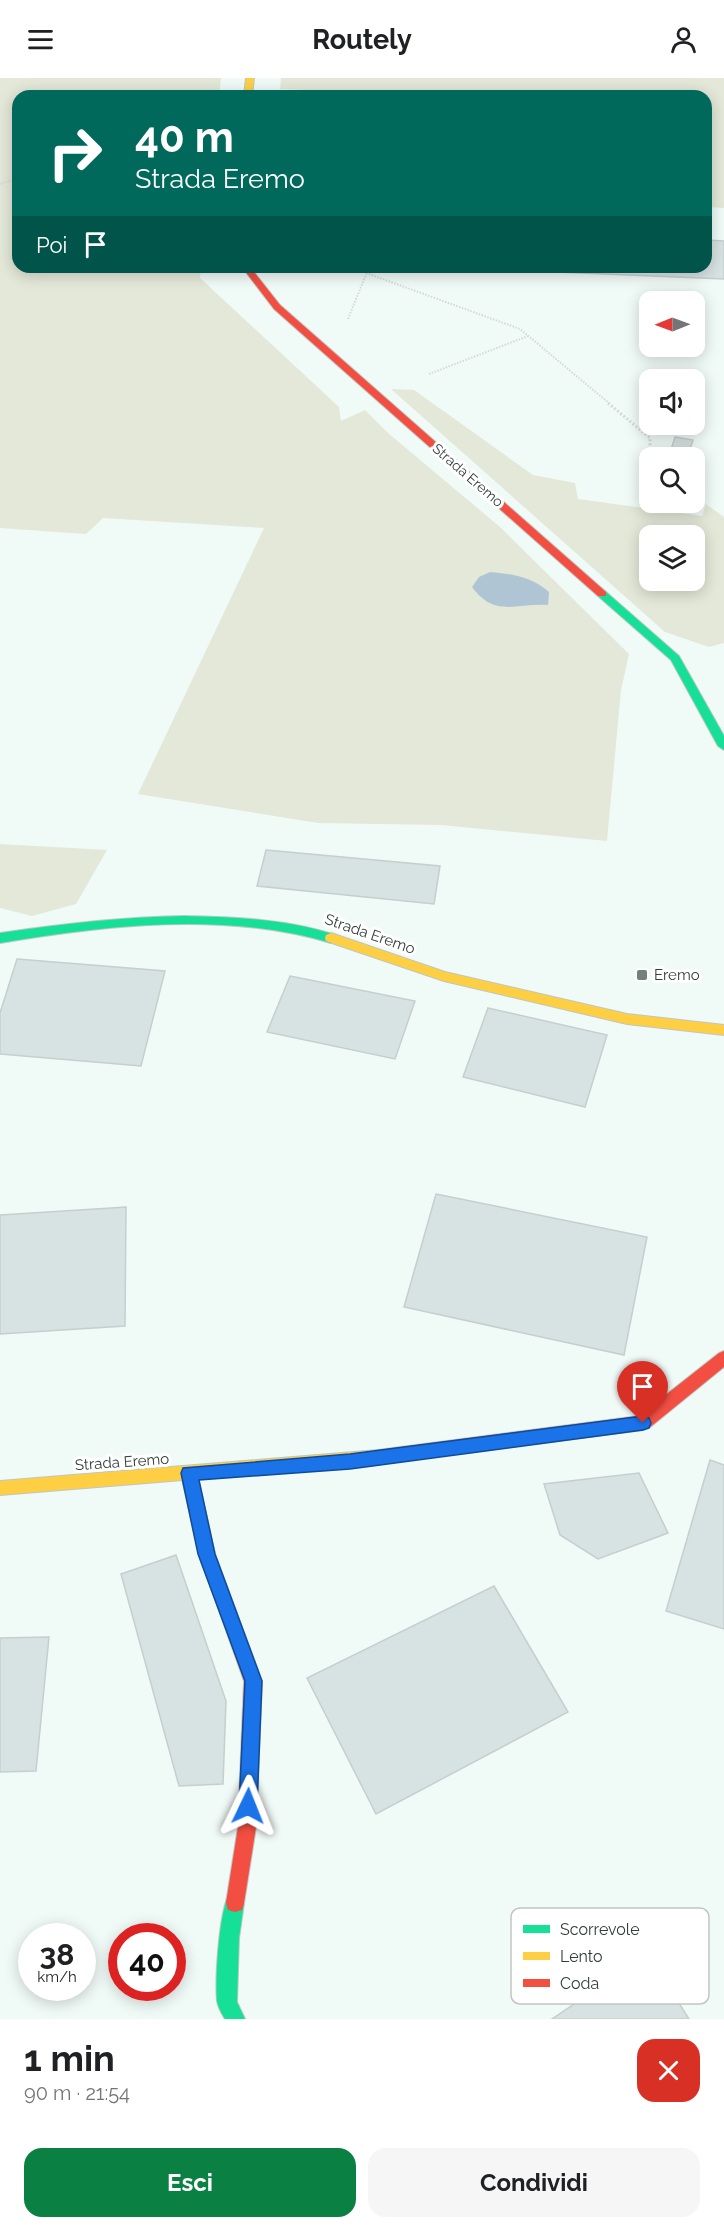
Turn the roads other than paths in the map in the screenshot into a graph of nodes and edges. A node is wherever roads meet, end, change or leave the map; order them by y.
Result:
1 (251, 273) edge
2 (724, 746) edge
3 (0, 938) edge
4 (724, 1030) edge
5 (724, 1358) edge
6 (189, 1473) junction
7 (0, 1488) edge
8 (235, 2019) edge

1 - 2 street, Strada Eremo
3 - 4 street, Strada Eremo
5 - 6 street, Strada Eremo
6 - 7 street, Strada Eremo
6 - 8 street

